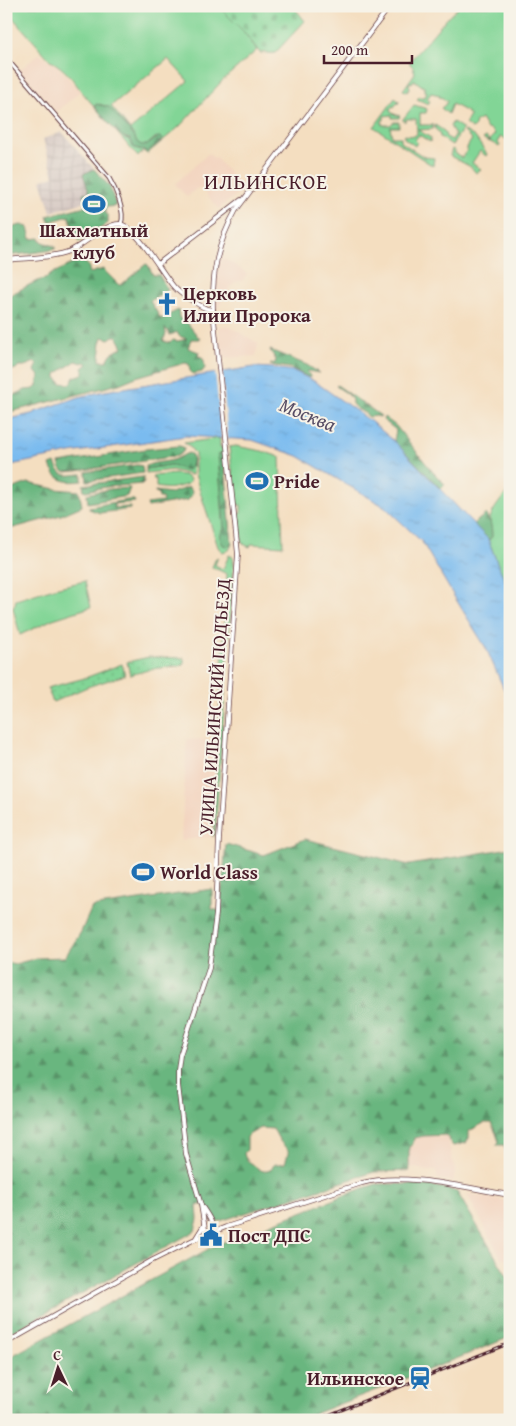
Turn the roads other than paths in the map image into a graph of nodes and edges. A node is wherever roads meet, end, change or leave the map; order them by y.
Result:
1 (390, 6) edge
2 (6, 58) edge
3 (246, 197) junction
4 (121, 224) junction
5 (6, 260) edge
6 (158, 264) junction
7 (213, 310) junction
8 (510, 1195) edge
9 (201, 1205) junction
10 (212, 1223) junction
11 (204, 1225) junction
12 (226, 1227) junction
13 (211, 1233) junction
14 (193, 1240) junction
15 (6, 1343) edge

1 - 3 main road
2 - 4 street
3 - 6 main road
3 - 7 main road, УЛИЦА ИЛЬИНСКИЙ ПОДЪЕЗД
4 - 5 main road
4 - 6 main road
6 - 7 main road
7 - 9 main road, УЛИЦА ИЛЬИНСКИЙ ПОДЪЕЗД
8 - 12 main road
9 - 10 main road, УЛИЦА ИЛЬИНСКИЙ ПОДЪЕЗД
9 - 11 main road, УЛИЦА ИЛЬИНСКИЙ ПОДЪЕЗД
10 - 11 main road
10 - 12 main road
10 - 13 main road
11 - 13 main road
11 - 14 main road
12 - 13 main road
13 - 14 main road
14 - 15 main road

